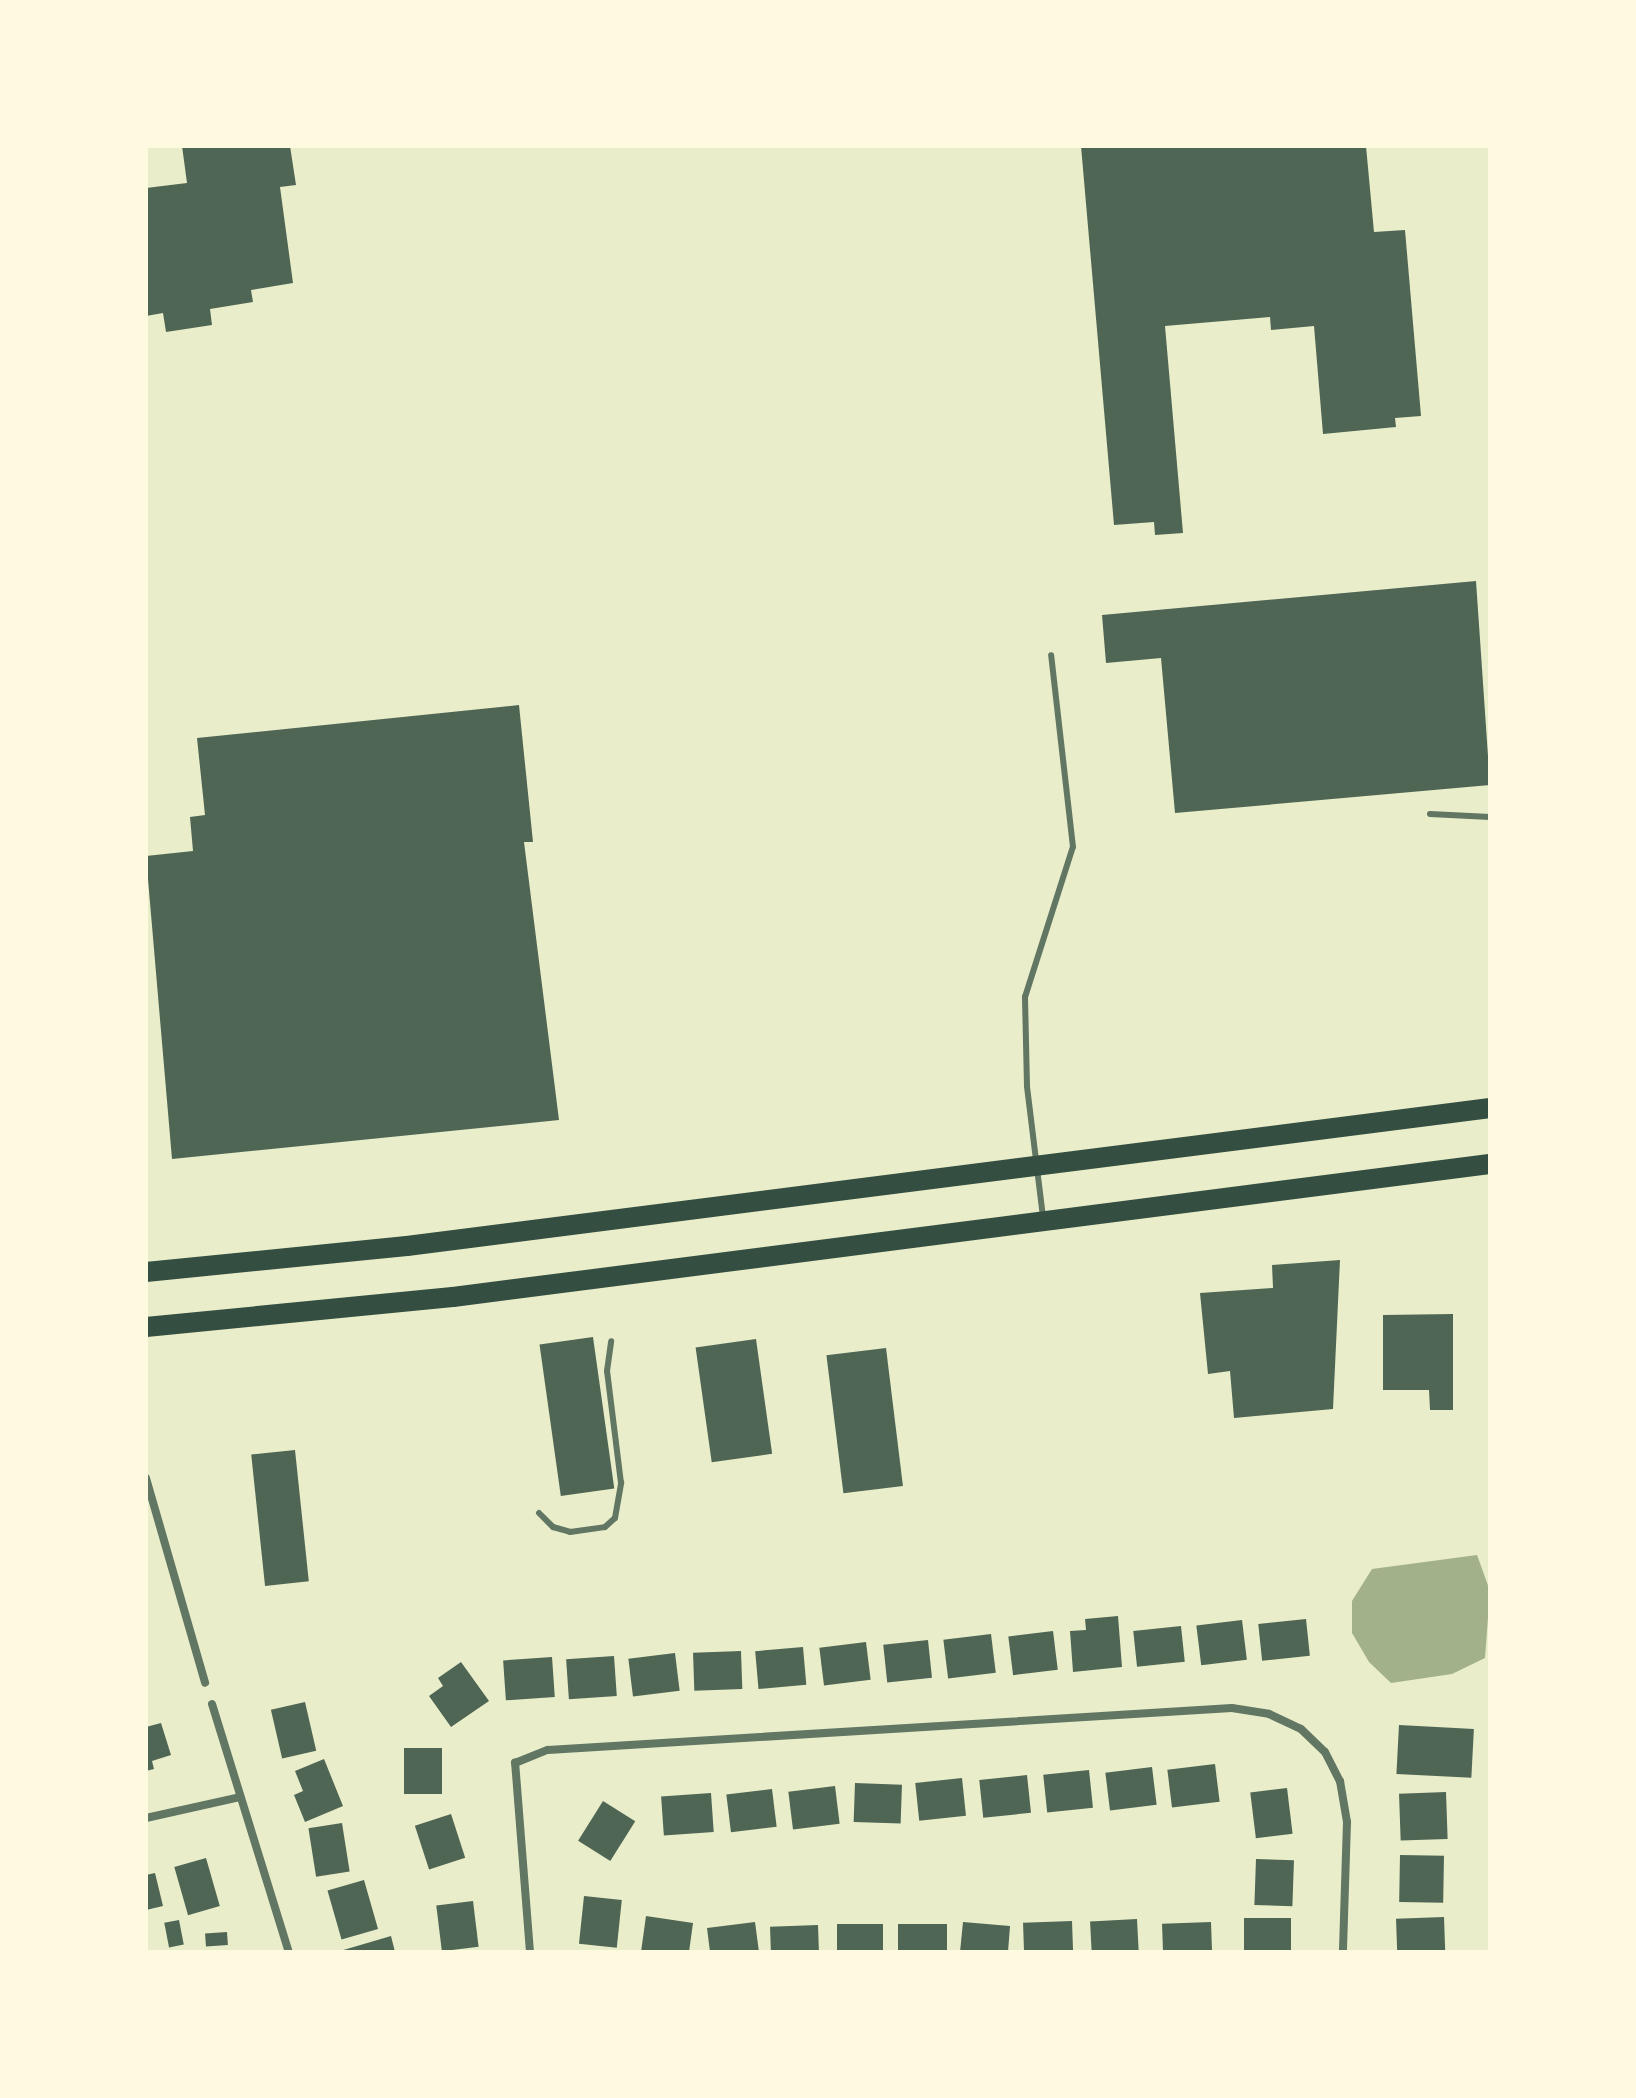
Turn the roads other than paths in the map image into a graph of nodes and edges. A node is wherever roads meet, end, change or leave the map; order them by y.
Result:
1 (1051, 655) dead end
2 (1430, 814) dead end
3 (1490, 817) edge
4 (1490, 1108) edge
5 (1490, 1164) edge
6 (1036, 1166) junction
7 (1043, 1222) junction
8 (146, 1272) edge
9 (146, 1327) edge
10 (611, 1341) dead end
11 (146, 1478) edge
12 (539, 1513) dead end
13 (205, 1683) dead end
14 (212, 1704) dead end
15 (240, 1797) junction
16 (146, 1818) edge
17 (289, 1952) edge
18 (530, 1952) edge
19 (1343, 1952) edge

1 - 6 lane
2 - 3 lane
4 - 6 main road
5 - 7 main road
6 - 7 lane
6 - 8 main road
7 - 9 main road
10 - 12 lane
11 - 13 street
14 - 15 street
15 - 16 street
15 - 17 street
18 - 19 street

